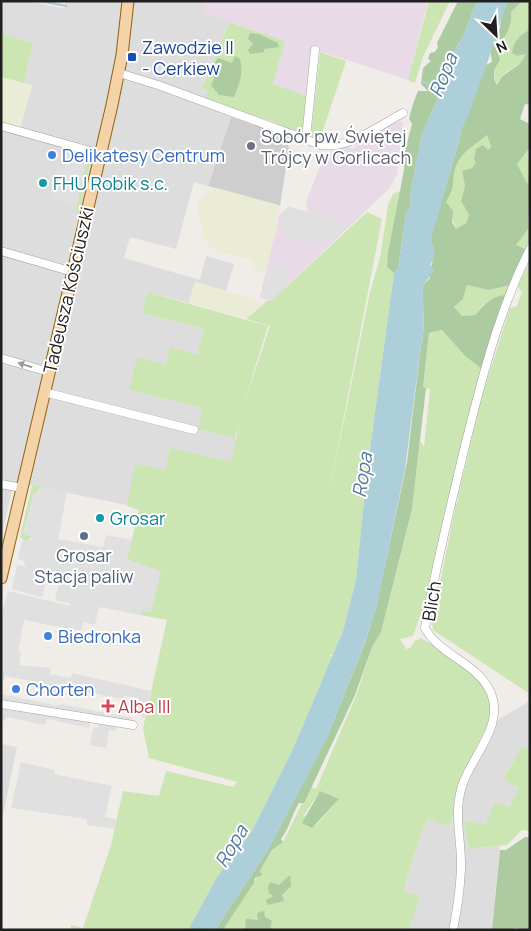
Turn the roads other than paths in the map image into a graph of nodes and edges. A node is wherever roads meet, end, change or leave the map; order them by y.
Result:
1 (128, 1) edge
2 (315, 50) dead end
3 (119, 73) junction
4 (403, 114) dead end
5 (1, 126) edge
6 (306, 138) junction
7 (101, 154) junction
8 (530, 249) edge
9 (1, 251) edge
10 (72, 272) junction
11 (1, 358) edge
12 (49, 372) junction
13 (44, 392) junction
14 (194, 430) dead end
15 (1, 484) edge
16 (22, 488) junction
17 (1, 578) edge
18 (1, 704) edge
19 (134, 726) dead end
20 (453, 930) edge

1 - 3 main road, Tadeusza Kościuszki
2 - 6 street
3 - 6 street
3 - 7 main road, Tadeusza Kościuszki
4 - 6 street
5 - 7 street
7 - 10 main road, Tadeusza Kościuszki
8 - 20 street, Blich
9 - 10 street
10 - 12 main road, Tadeusza Kościuszki
12 -> 11 street
12 - 13 main road, Tadeusza Kościuszki
13 - 14 street
13 - 16 main road, Tadeusza Kościuszki
15 - 16 street
16 - 17 main road, Tadeusza Kościuszki
18 - 19 street

